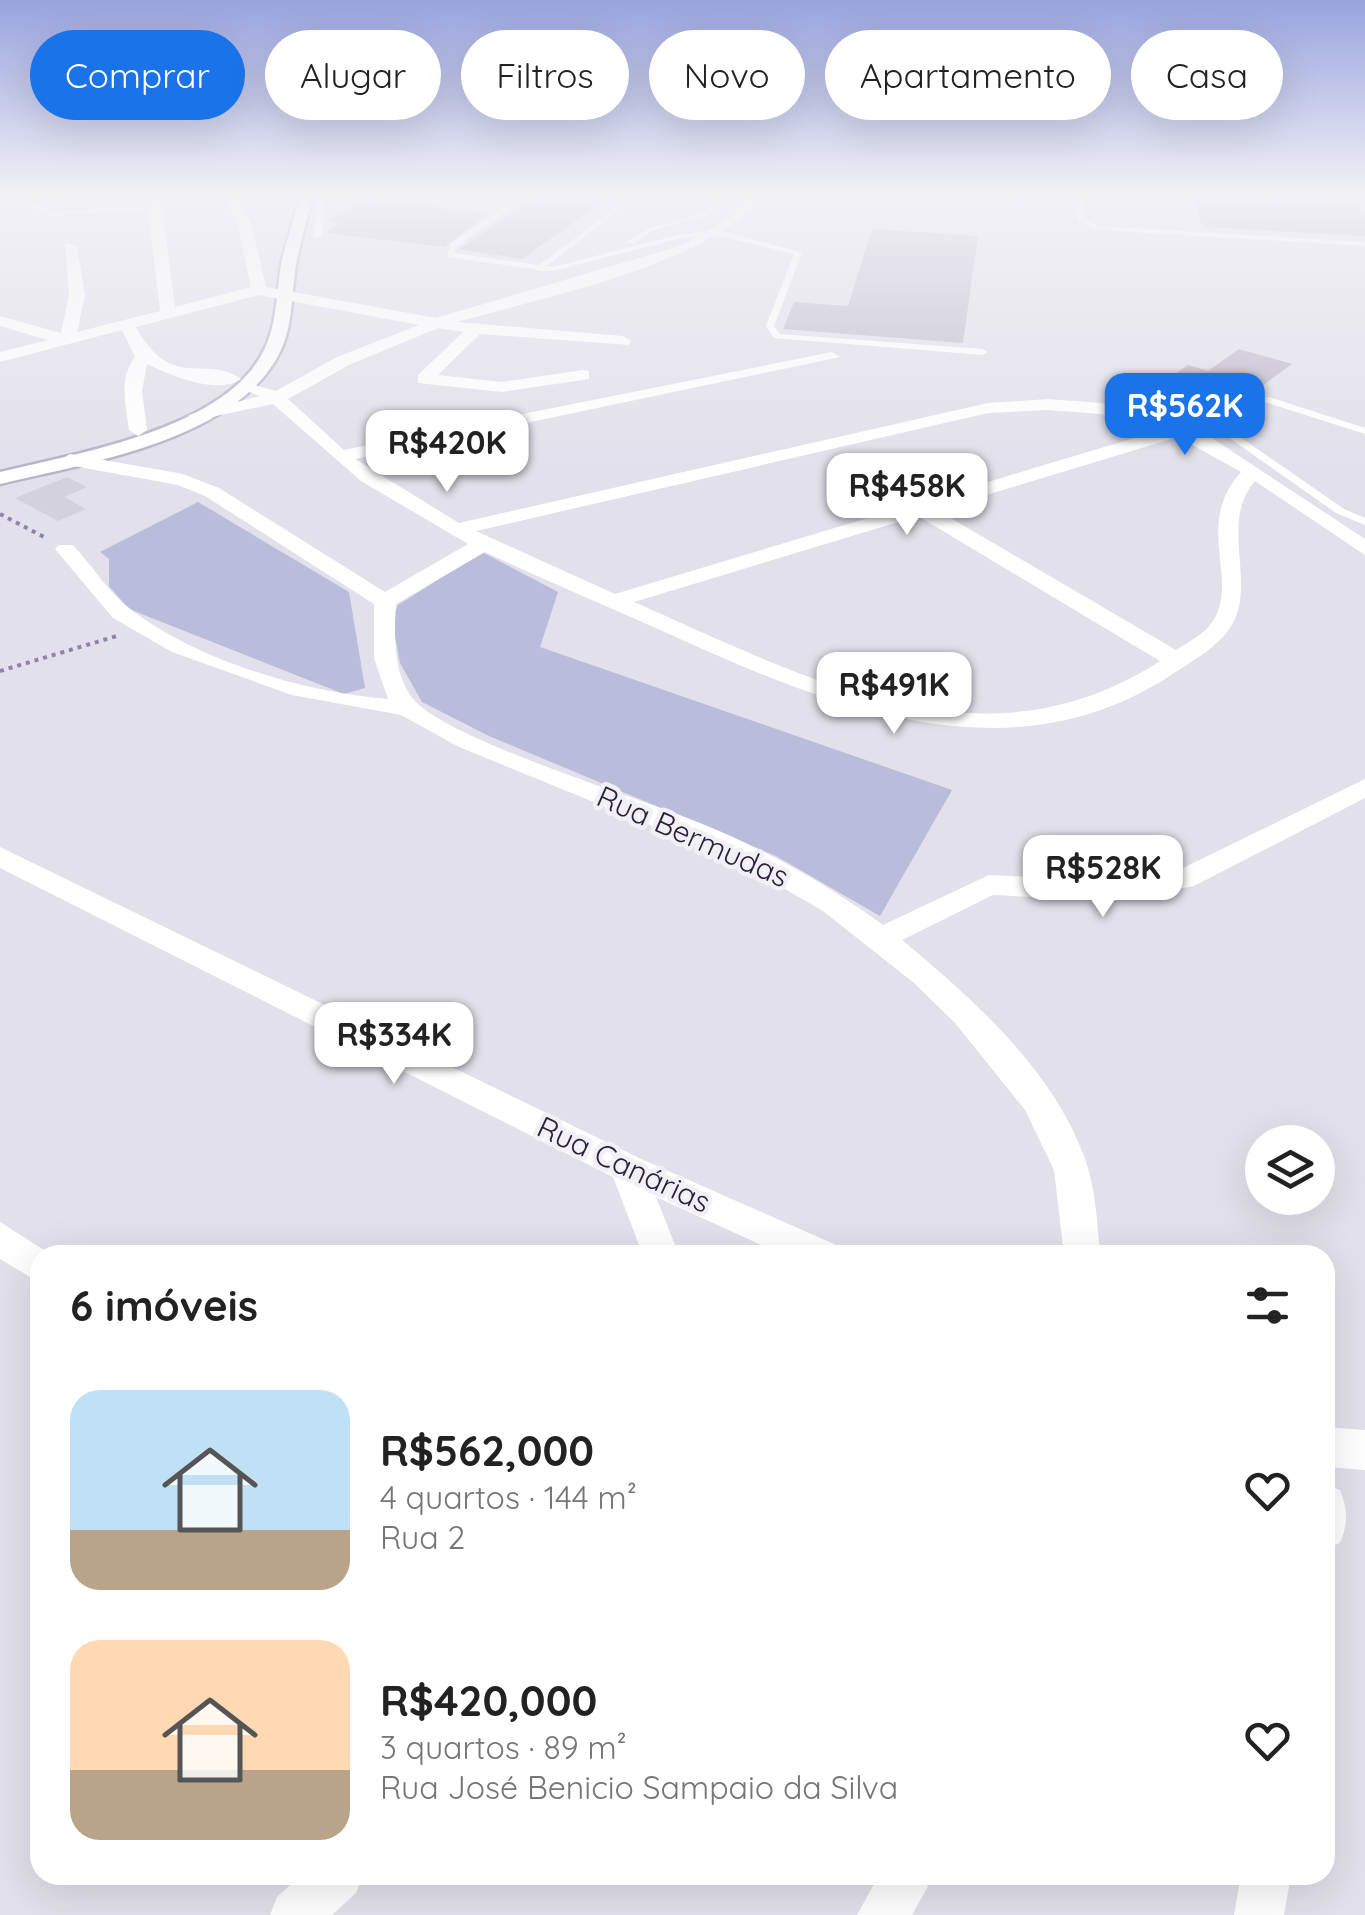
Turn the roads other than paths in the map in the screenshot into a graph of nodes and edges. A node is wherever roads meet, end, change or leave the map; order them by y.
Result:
1 (75, 282) edge
2 (164, 282) edge
3 (261, 282) edge
4 (265, 282) edge
5 (287, 282) edge
6 (576, 282) edge
7 (789, 282) edge
8 (263, 291) junction
9 (288, 295) junction
10 (168, 312) junction
11 (0, 321) edge
12 (126, 323) junction
13 (436, 324) junction
14 (476, 328) junction
15 (65, 339) junction
16 (624, 341) dead end
17 (983, 352) dead end
18 (0, 356) edge
19 (144, 358) junction
20 (832, 358) dead end
21 (584, 375) dead end
22 (239, 382) junction
23 (276, 398) junction
24 (197, 416) junction
25 (138, 430) junction
26 (1185, 430) junction
27 (1365, 430) edge
28 (340, 456) junction
29 (70, 460) junction
30 (0, 466) edge
31 (1253, 471) junction
32 (0, 478) edge
33 (920, 508) junction
34 (1365, 522) edge
35 (460, 528) junction
36 (486, 542) junction
37 (66, 549) road end
38 (1365, 549) edge
39 (384, 601) junction
40 (614, 602) junction
41 (1174, 658) junction
42 (408, 708) junction
43 (1365, 787) edge
44 (0, 856) edge
45 (880, 938) junction
46 (627, 1168) junction
47 (0, 1238) edge
48 (657, 1245) edge
49 (798, 1245) edge
50 (1081, 1245) edge
51 (30, 1260) edge
52 (1335, 1448) edge
53 (1365, 1450) edge
54 (327, 1885) edge
55 (902, 1885) edge
56 (1264, 1885) edge
57 (294, 1915) edge
58 (882, 1915) edge
59 (1259, 1915) edge

1 - 15 street
2 - 10 street
3 - 8 street
4 - 8 street
5 - 9 street
6 - 13 street
7 - 17 lane
8 - 9 street
8 - 10 street
8 - 22 street
9 - 13 street
9 - 22 street
10 - 12 street
11 - 15 street
12 - 15 street
12 - 19 street
13 - 14 street
13 - 23 street
14 - 16 street
14 - 21 street
15 - 18 street
19 - 22 street
19 - 25 street
20 - 28 street
22 - 23 street
22 - 24 street
22 - 25 street
23 - 24 street
23 - 28 street
24 - 29 street
25 - 30 street
26 - 31 street
26 - 33 street
26 - 35 street
27 - 34 lane
28 - 35 street
29 - 32 street
29 - 39 street
31 - 38 street
31 - 41 street
33 - 40 street
33 - 41 street
35 - 36 street
36 - 39 street
36 - 40 street
37 - 42 street
39 - 42 street
40 - 41 street
42 - 45 street, Rua Bermudas
43 - 45 street
44 - 46 street, Rua Canárias
45 - 50 street, Rua Bermudas
46 - 48 street
46 - 49 street, Rua Canárias
47 - 51 street
52 - 53 street
54 - 57 street
55 - 58 street
56 - 59 street

